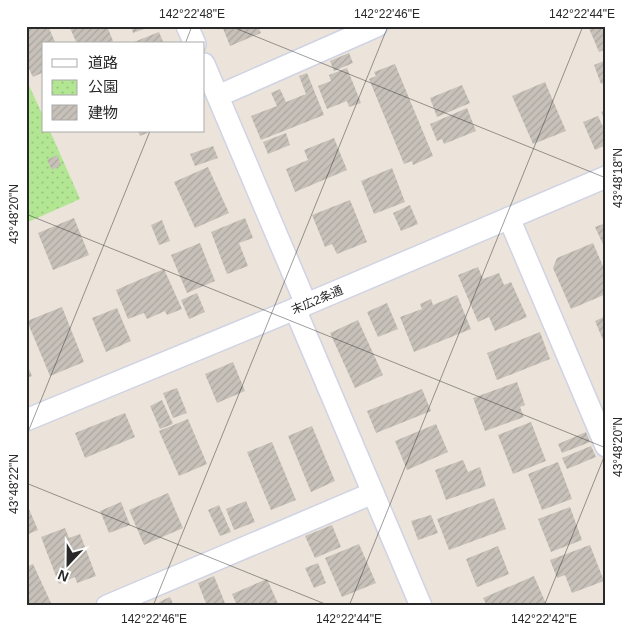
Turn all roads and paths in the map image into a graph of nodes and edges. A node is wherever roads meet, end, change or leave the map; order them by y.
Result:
1 (187, 26) edge
2 (377, 26) edge
3 (194, 42) edge
4 (205, 66) edge
5 (218, 96) junction
6 (606, 177) edge
7 (508, 218) junction
8 (300, 307) junction
9 (26, 420) edge
10 (606, 446) edge
11 (373, 493) junction
12 (107, 606) edge
13 (420, 606) edge

1 - 3 street
2 - 5 street
4 - 5 street
5 - 8 street
6 - 7 street, 末広2条通
7 - 8 street, 末広2条通
7 - 10 street
8 - 9 street, 末広2条通
8 - 11 street
11 - 12 street
11 - 13 street

